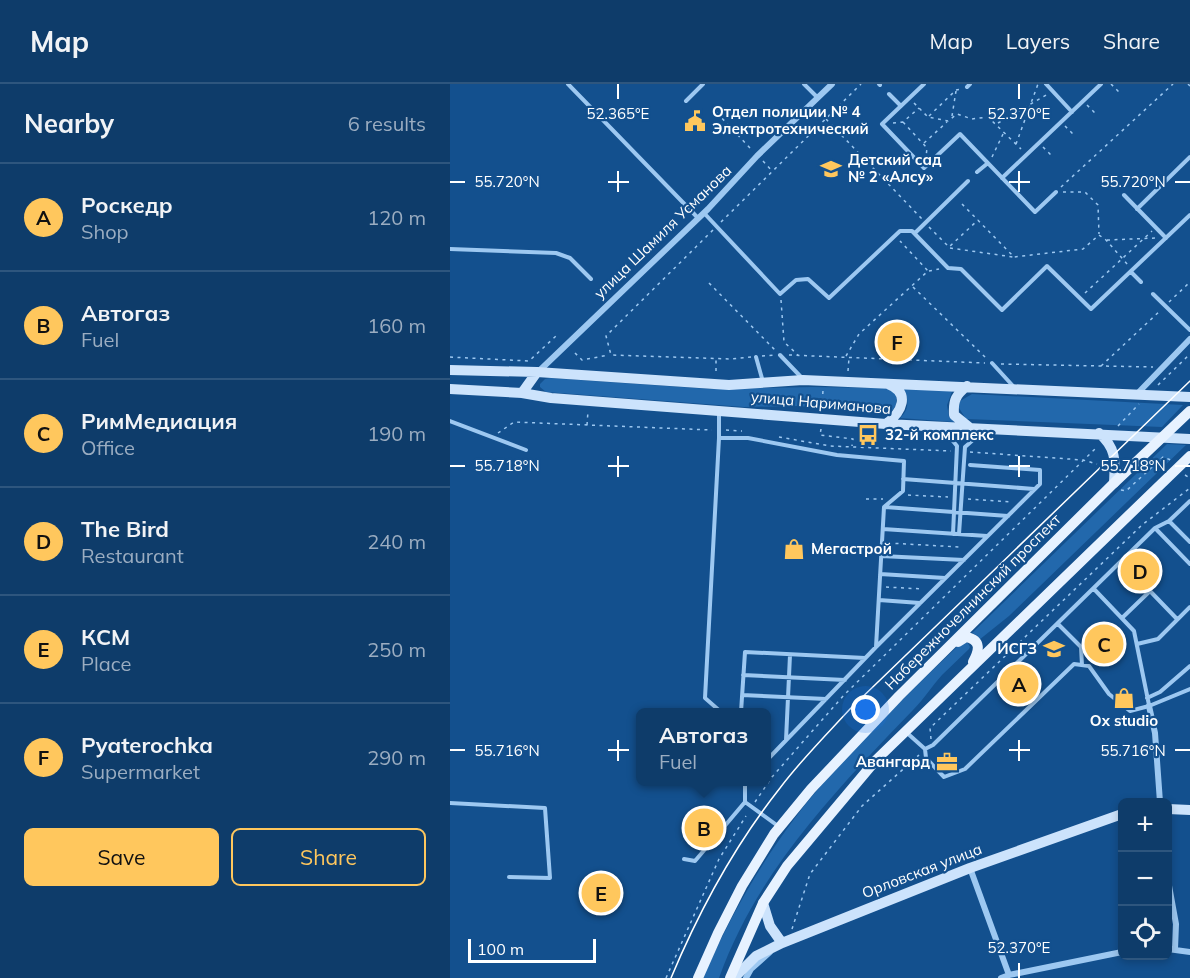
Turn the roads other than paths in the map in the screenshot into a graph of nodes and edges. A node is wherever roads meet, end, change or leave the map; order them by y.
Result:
1 (568, 84) edge
2 (703, 84) edge
3 (804, 84) edge
4 (832, 84) edge
5 (924, 84) edge
6 (1046, 84) edge
7 (1101, 84) edge
8 (889, 94) dead end
9 (817, 98) junction
10 (686, 101) dead end
11 (901, 106) junction
12 (1072, 112) junction
13 (1190, 157) edge
14 (988, 163) junction
15 (977, 172) dead end
16 (1002, 178) junction
17 (968, 181) dead end
18 (1056, 192) road end
19 (1124, 195) dead end
20 (1137, 209) junction
21 (704, 213) junction
22 (1190, 215) edge
23 (698, 218) junction
24 (914, 233) junction
25 (1166, 238) junction
26 (450, 249) edge
27 (1131, 271) junction
28 (591, 279) dead end
29 (1141, 282) dead end
30 (1153, 294) dead end
31 (1190, 330) edge
32 (1190, 339) edge
33 (780, 355) road end
34 (756, 357) road end
35 (992, 363) road end
36 (450, 370) edge
37 (537, 372) junction
38 (803, 380) junction
39 (763, 383) junction
40 (885, 383) junction
41 (967, 386) junction
42 (1016, 388) junction
43 (450, 390) edge
44 (522, 393) junction
45 (1190, 398) edge
46 (1138, 399) junction
47 (719, 410) junction
48 (1190, 411) edge
49 (450, 421) edge
50 (886, 424) junction
51 (942, 427) junction
52 (970, 429) junction
53 (986, 429) junction
54 (1164, 437) junction
55 (719, 438) junction
56 (1099, 439) junction
57 (1190, 439) edge
58 (526, 450) dead end
59 (1190, 456) edge
60 (970, 465) dead end
61 (903, 479) junction
62 (956, 483) junction
63 (962, 484) junction
64 (1117, 486) junction
65 (1035, 489) junction
66 (1190, 501) edge
67 (884, 507) junction
68 (954, 512) junction
69 (960, 513) junction
70 (1008, 516) junction
71 (1169, 521) junction
72 (1155, 528) junction
73 (883, 529) junction
74 (953, 534) junction
75 (959, 534) junction
76 (987, 537) junction
77 (1190, 542) edge
78 (881, 556) junction
79 (964, 560) junction
80 (1190, 564) edge
81 (880, 574) junction
82 (946, 578) junction
83 (1094, 589) junction
84 (879, 600) junction
85 (921, 603) junction
86 (1190, 607) edge
87 (1122, 618) junction
88 (1177, 619) junction
89 (1058, 624) junction
90 (1137, 644) junction
91 (876, 647) junction
92 (950, 647) junction
93 (790, 655) junction
94 (866, 658) junction
95 (1082, 665) junction
96 (1190, 666) edge
97 (970, 668) junction
98 (743, 675) junction
99 (789, 677) junction
100 (845, 680) junction
101 (1190, 689) edge
102 (742, 695) junction
103 (788, 697) junction
104 (1147, 698) junction
105 (826, 699) junction
106 (1149, 706) junction
107 (716, 708) edge
108 (741, 708) edge
109 (905, 732) junction
110 (786, 740) junction
111 (925, 749) junction
112 (771, 755) edge
113 (745, 786) edge
114 (1160, 798) edge
115 (745, 802) junction
116 (450, 803) edge
117 (1172, 808) edge
118 (1190, 810) edge
119 (1118, 815) edge
120 (780, 827) junction
121 (684, 859) dead end
122 (970, 868) junction
123 (509, 877) dead end
124 (763, 903) junction
125 (1172, 904) edge
126 (780, 944) junction
127 (1172, 944) edge
128 (1172, 949) edge
129 (1190, 952) edge
130 (1118, 953) edge
131 (1010, 975) junction
132 (698, 978) edge
133 (732, 978) edge
134 (746, 978) edge
135 (1001, 978) edge

1 - 23 lane
2 - 10 lane
3 - 9 lane
4 - 9 street, улица Шамиля Усманова
5 - 11 lane
6 - 12 lane
7 - 12 lane
8 - 11 lane
9 - 21 street, улица Шамиля Усманова
11 - 14 lane
12 - 16 lane
13 - 20 lane
14 - 15 lane
14 - 16 lane
16 - 18 lane
17 - 24 lane
19 - 20 lane
20 - 25 lane
21 - 23 street, улица Шамиля Усманова
21 - 24 lane
22 - 25 lane
23 - 37 street, улица Шамиля Усманова
24 - 27 lane
25 - 27 lane
26 - 28 lane
27 - 29 lane
30 - 31 lane
32 - 46 street
33 - 38 lane
34 - 39 lane
35 - 42 lane
36 - 37 main road, улица Нариманова
37 - 39 main road, улица Нариманова
37 - 44 main road
38 - 39 main road, улица Нариманова
38 - 40 main road, улица Нариманова
40 - 41 main road, улица Нариманова
40 - 50 main road
41 - 42 main road, улица Нариманова
41 - 52 main road
42 - 46 main road, улица Нариманова
43 - 44 main road, улица Нариманова
44 - 47 main road, улица Нариманова
45 - 46 main road, улица Нариманова
47 - 50 main road, улица Нариманова
47 - 55 lane
48 - 54 main road, Набережночелнинский проспект
49 - 58 lane
50 - 51 main road, улица Нариманова
51 - 52 main road, улица Нариманова
51 - 62 lane
52 - 53 main road, улица Нариманова
53 - 56 main road, улица Нариманова
53 - 63 lane
54 - 56 main road, улица Нариманова
54 - 57 main road, улица Нариманова
54 - 64 main road, Набережночелнинский проспект
55 - 61 lane
55 - 107 lane
56 - 64 main road
59 - 97 main road
60 - 65 lane
61 - 62 lane
61 - 67 lane
62 - 63 lane
62 - 68 lane
63 - 65 lane
63 - 69 lane
64 - 92 main road, Набережночелнинский проспект
65 - 70 lane
66 - 71 lane
67 - 68 lane
67 - 73 lane
68 - 69 lane
68 - 74 lane
69 - 70 lane
69 - 75 lane
70 - 76 lane
71 - 72 lane
71 - 77 lane
72 - 80 lane
72 - 83 lane
73 - 74 lane
73 - 78 lane
74 - 75 lane
75 - 76 lane
76 - 79 lane
78 - 79 lane
78 - 81 lane
79 - 82 lane
81 - 82 lane
81 - 84 lane
82 - 85 lane
83 - 87 lane
83 - 89 lane
84 - 85 lane
84 - 91 lane
85 - 91 lane
86 - 88 lane
87 - 88 lane
87 - 90 lane
88 - 90 lane
89 - 95 lane
89 - 111 lane
90 - 104 lane
91 - 94 lane
92 - 97 main road
92 - 120 main road, Набережночелнинский проспект
93 - 94 lane
93 - 98 lane
93 - 99 lane
94 - 100 lane
95 - 106 lane
95 - 111 lane
96 - 104 lane
97 - 109 main road
98 - 99 lane
98 - 102 lane
99 - 100 lane
99 - 103 lane
100 - 105 lane
101 - 106 lane
102 - 103 lane
102 - 108 lane
103 - 105 lane
103 - 110 lane
104 - 106 lane
105 - 110 lane
106 - 114 street
109 - 111 lane
109 - 124 main road
110 - 112 lane
113 - 115 lane
115 - 120 lane
115 - 121 lane
116 - 123 lane
117 - 118 main road
119 - 122 main road, Орловская улица
120 - 132 main road, Набережночелнинский проспект
122 - 126 main road, Орловская улица
122 - 131 street
124 - 126 main road
124 - 133 main road
125 - 127 street
126 - 133 main road
126 - 134 street, Орловская улица
128 - 129 street
130 - 131 street
131 - 135 street

